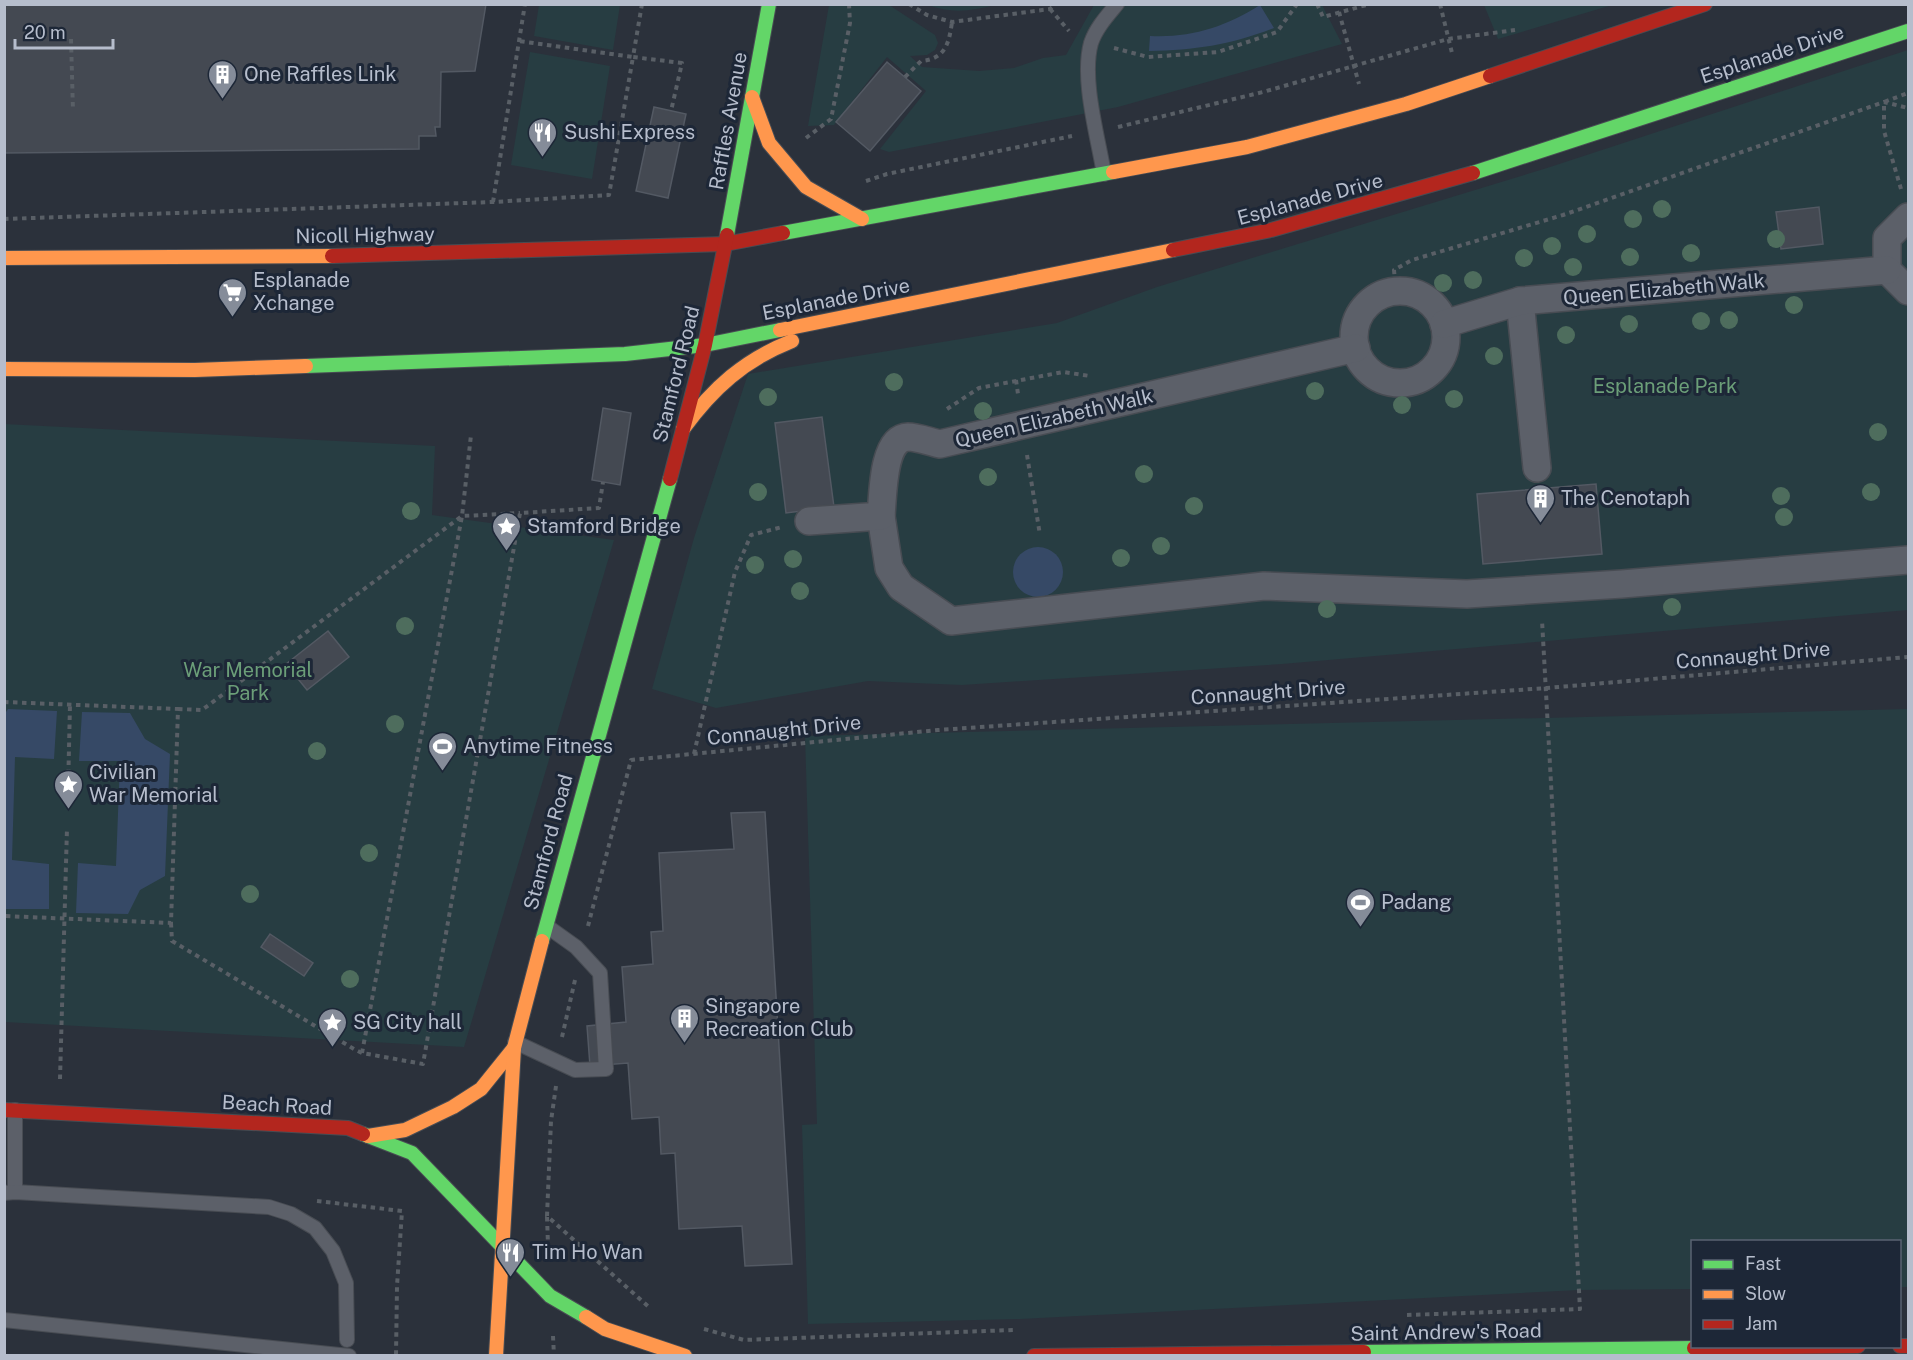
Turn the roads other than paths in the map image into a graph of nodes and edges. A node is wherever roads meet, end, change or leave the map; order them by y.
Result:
1 (769, 4) edge
2 (1117, 4) edge
3 (1671, 4) edge
4 (1705, 4) edge
5 (1656, 21) junction
6 (1902, 33) edge
7 (752, 97) junction
8 (1104, 174) junction
9 (1905, 205) edge
10 (862, 219) junction
11 (726, 244) junction
12 (4, 258) edge
13 (1887, 270) junction
14 (1908, 291) edge
15 (1520, 301) junction
16 (875, 312) junction
17 (1444, 324) junction
18 (705, 345) junction
19 (1356, 348) junction
20 (4, 369) edge
21 (683, 429) junction
22 (1537, 468) dead end
23 (881, 516) junction
24 (809, 521) road end
25 (1908, 560) edge
26 (546, 926) junction
27 (514, 1045) junction
28 (10, 1110) edge
29 (368, 1136) junction
30 (10, 1192) edge
31 (504, 1247) junction
32 (4, 1320) edge
33 (346, 1340) dead end
34 (1750, 1348) edge
35 (1643, 1349) junction
36 (1519, 1353) edge
37 (349, 1356) edge
38 (496, 1356) edge
39 (685, 1356) edge
40 (1034, 1356) edge
41 (1627, 1356) edge

1 - 7 main road, Raffles Avenue
2 - 8 lane
3 - 5 lane
4 - 5 main road
5 - 8 main road
6 - 16 main road, Esplanade Drive
7 - 10 main road
7 - 11 main road, Raffles Avenue
8 - 10 main road
9 - 13 street
10 - 11 main road
11 - 12 main road, Nicoll Highway
11 - 18 main road, Stamford Road
13 - 14 street
13 - 15 street, Queen Elizabeth Walk
15 - 17 street, Queen Elizabeth Walk
15 - 22 street
16 - 18 main road, Esplanade Drive
16 - 21 main road
17 - 19 street
17 - 19 street
18 - 20 main road
18 - 21 main road, Stamford Road
19 - 23 street, Queen Elizabeth Walk
21 - 26 main road, Stamford Road
23 - 24 street
23 - 25 street, Queen Elizabeth Walk
26 - 27 main road, Stamford Road
26 - 27 lane
27 - 29 main road
27 - 31 main road, Stamford Road
28 - 29 main road, Beach Road
28 - 30 lane
29 - 31 main road, Beach Road
30 - 33 lane
31 - 38 main road, Stamford Road
31 - 39 main road
32 - 37 lane
34 - 35 main road, Saint Andrew's Road
35 - 36 main road, Saint Andrew's Road
35 - 41 lane
36 - 40 main road, Saint Andrew's Road

